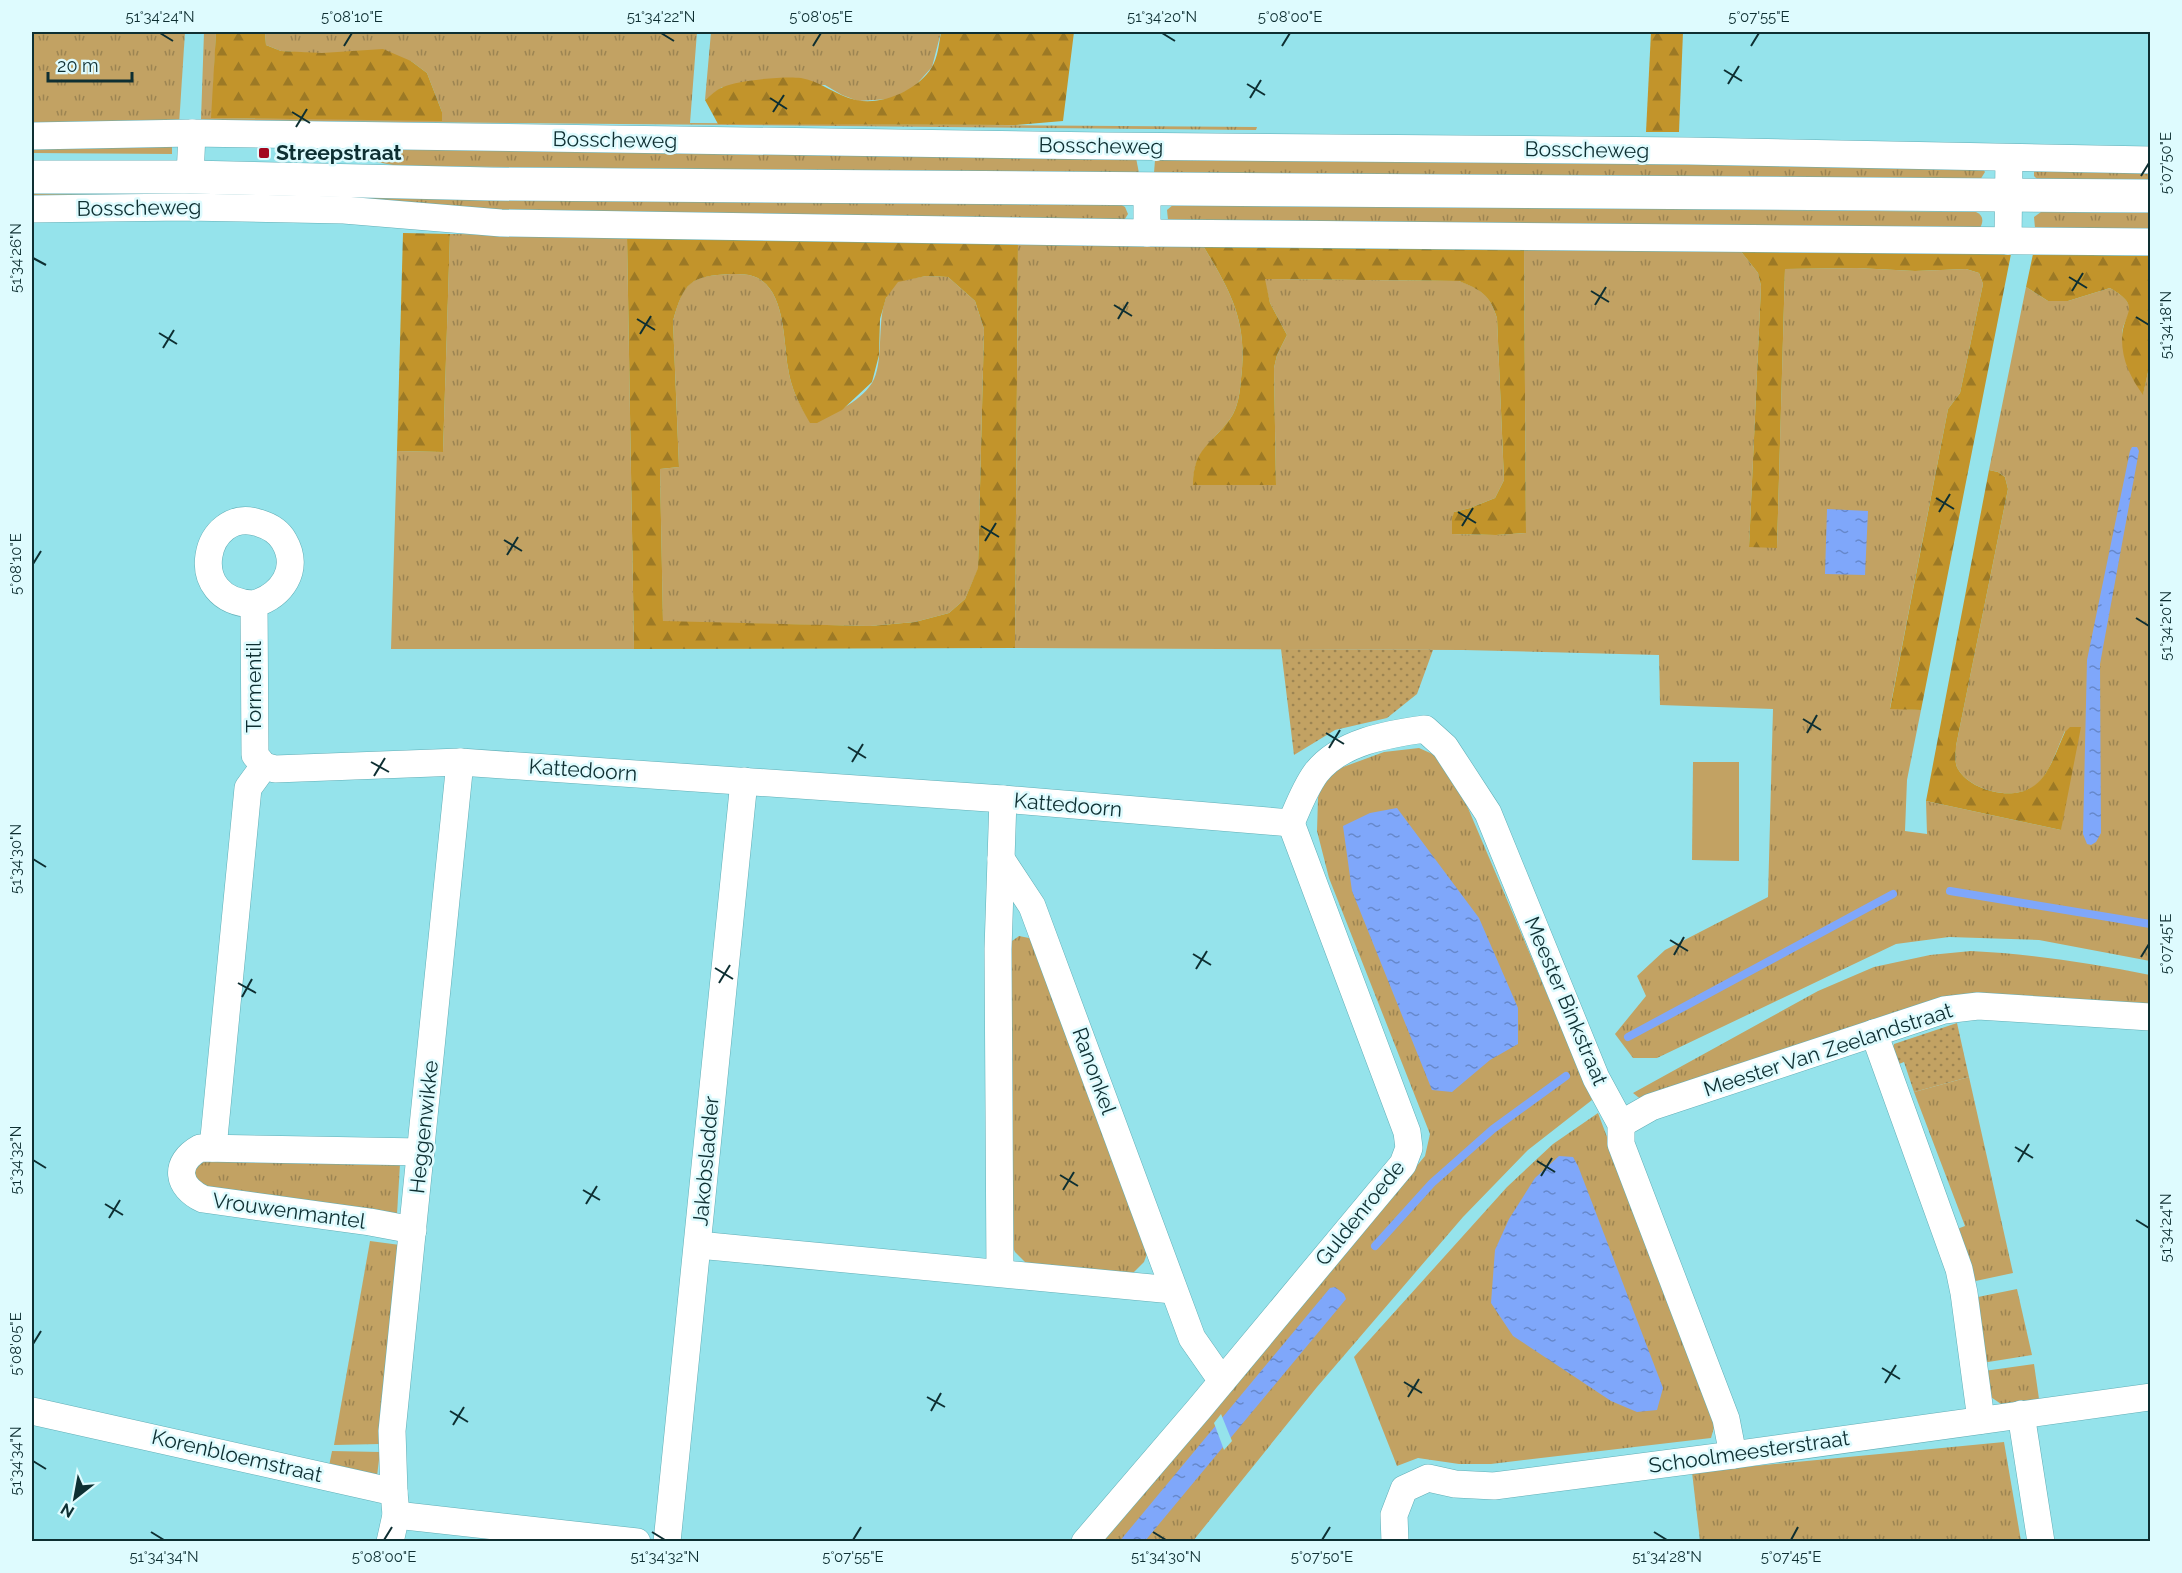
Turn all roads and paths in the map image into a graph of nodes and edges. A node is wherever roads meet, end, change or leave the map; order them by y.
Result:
1 (192, 134) junction
2 (32, 136) edge
3 (2009, 158) junction
4 (2151, 160) edge
5 (32, 177) edge
6 (190, 177) junction
7 (1147, 188) junction
8 (2008, 195) junction
9 (2151, 196) edge
10 (32, 209) edge
11 (1147, 233) junction
12 (2008, 241) junction
13 (2151, 242) edge
14 (254, 604) dead end
15 (460, 762) junction
16 (264, 766) junction
17 (744, 781) junction
18 (1003, 799) junction
19 (1291, 823) junction
20 (1001, 859) junction
21 (2151, 1017) edge
22 (1874, 1033) junction
23 (1621, 1124) junction
24 (213, 1148) junction
25 (421, 1152) junction
26 (413, 1230) junction
27 (698, 1245) junction
28 (1000, 1272) junction
29 (1173, 1290) junction
30 (1222, 1381) junction
31 (2151, 1396) edge
32 (32, 1411) edge
33 (2021, 1414) junction
34 (1981, 1420) junction
35 (1733, 1455) junction
36 (395, 1504) junction
37 (1394, 1528) edge
38 (390, 1542) edge
39 (637, 1542) edge
40 (667, 1542) edge
41 (1085, 1542) edge
42 (2041, 1542) edge

1 - 2 street, Bosscheweg
1 - 3 street, Bosscheweg
1 - 6 street, Bosscheweg
3 - 4 street, Bosscheweg
3 - 8 street
5 - 6 main road, Bosscheweg
6 - 7 main road, Bosscheweg
7 - 8 main road, Bosscheweg
7 - 11 street, Bosscheweg
8 - 9 main road, Bosscheweg
8 - 12 street
10 - 11 street, Bosscheweg
11 - 12 street, Bosscheweg
12 - 13 street, Bosscheweg
14 - 16 street, Tormentil
15 - 16 street, Kattedoorn
15 - 17 street, Kattedoorn
15 - 25 street, Heggenwikke
16 - 24 street
17 - 18 street, Kattedoorn
17 - 27 street, Jakobsladder
18 - 19 street, Kattedoorn
18 - 20 street
19 - 23 street, Meester Binkstraat
19 - 30 street, Guldenroede
20 - 28 street
20 - 29 street, Ranonkel
21 - 22 street, Meester Van Zeelandstraat
22 - 23 street, Meester Van Zeelandstraat
22 - 34 street
23 - 35 street, Meester Binkstraat
24 - 25 street, Vrouwenmantel
24 - 26 street, Vrouwenmantel
25 - 26 street, Heggenwikke
26 - 36 street, Heggenwikke
27 - 28 street
27 - 40 street, Jakobsladder
28 - 29 street
29 - 30 street, Ranonkel
30 - 41 street, Guldenroede
31 - 33 street, Schoolmeesterstraat
32 - 36 street, Korenbloemstraat
33 - 34 street, Schoolmeesterstraat
33 - 42 street
34 - 35 street, Schoolmeesterstraat
35 - 37 street, Schoolmeesterstraat
36 - 38 street
36 - 39 street

